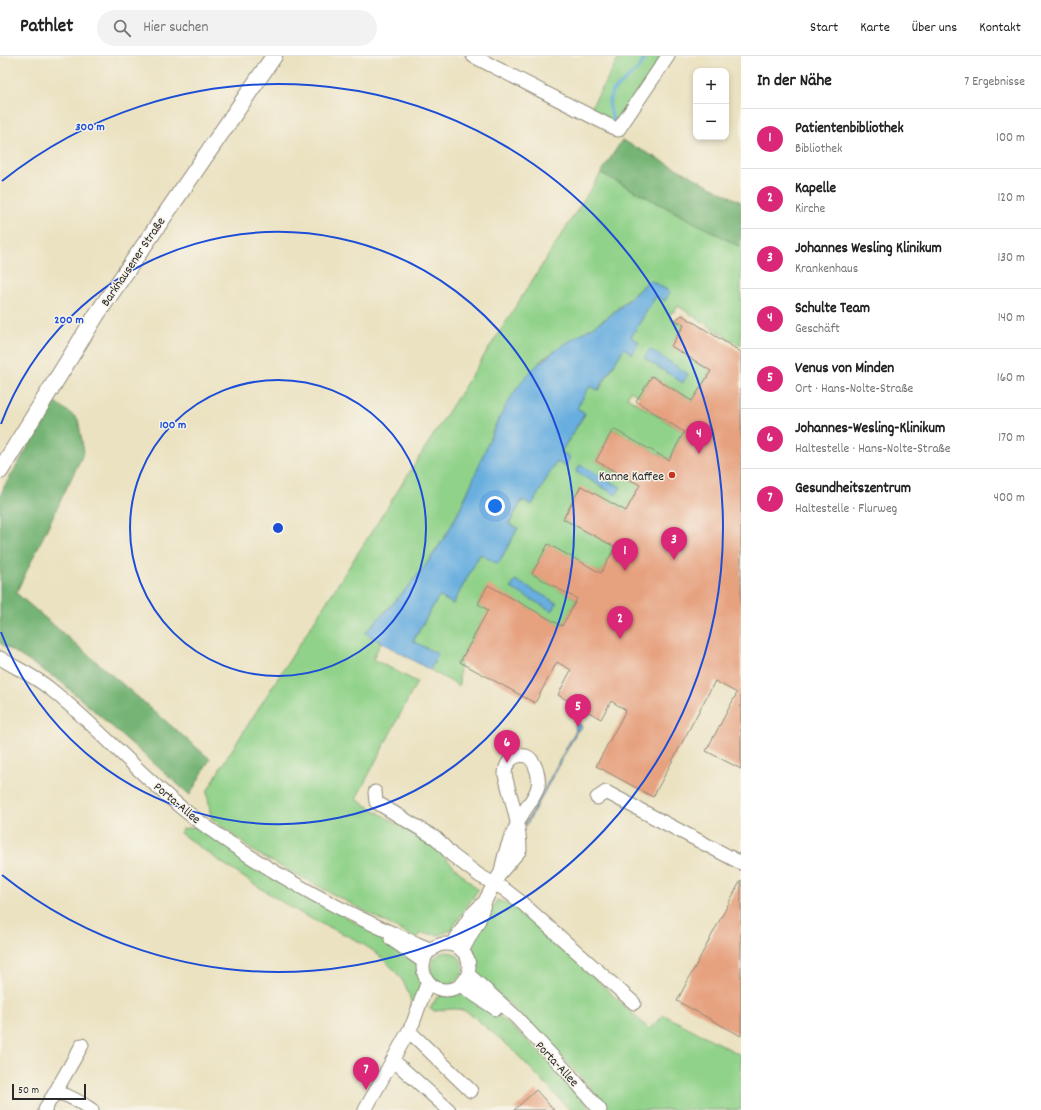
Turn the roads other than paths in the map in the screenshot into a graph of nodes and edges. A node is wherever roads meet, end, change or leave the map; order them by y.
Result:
1 (274, 56) edge
2 (472, 56) edge
3 (668, 56) edge
4 (0, 471) edge
5 (0, 658) edge
6 (375, 792) dead end
7 (597, 798) dead end
8 (517, 824) junction
9 (741, 863) edge
10 (501, 872) junction
11 (494, 884) junction
12 (372, 925) junction
13 (457, 948) junction
14 (432, 950) junction
15 (424, 962) junction
16 (468, 974) junction
17 (433, 985) junction
18 (460, 985) junction
19 (634, 1003) dead end
20 (411, 1027) junction
21 (531, 1034) junction
22 (82, 1045) dead end
23 (393, 1060) junction
24 (471, 1091) dead end
25 (53, 1096) junction
26 (45, 1110) edge
27 (92, 1110) edge
28 (365, 1110) edge
29 (449, 1110) edge
30 (600, 1110) edge

1 - 4 main road, Barkhausener Straße
2 - 3 street
5 - 12 street, Porta-Allee
6 - 11 street
7 - 9 street
8 - 8 street
8 - 10 street
8 - 10 street
10 - 11 street
11 - 13 street
11 - 19 street
12 - 14 street, Porta-Allee
12 - 15 street, Porta-Allee
13 - 14 street
13 - 16 street
14 - 15 street
15 - 17 street
16 - 18 street
16 - 21 street, Porta-Allee
17 - 18 street
17 - 20 street
18 - 21 street, Porta-Allee
20 - 23 street
20 - 24 street
21 - 30 street, Porta-Allee
22 - 25 street
23 - 28 street
23 - 29 street
25 - 26 street
25 - 27 street

